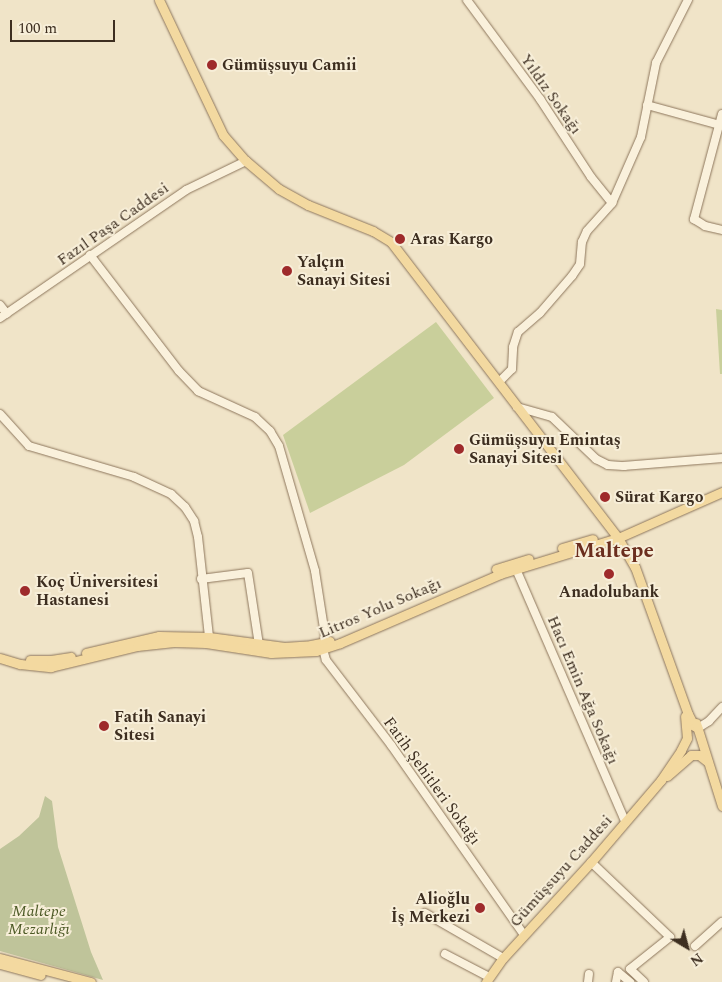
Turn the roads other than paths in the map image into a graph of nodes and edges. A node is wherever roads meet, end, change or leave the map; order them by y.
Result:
1 (467, 0) edge
2 (688, 0) edge
3 (161, 1) edge
4 (647, 106) junction
5 (722, 114) edge
6 (720, 127) edge
7 (246, 161) junction
8 (612, 203) junction
9 (722, 230) edge
10 (90, 255) junction
11 (0, 305) edge
12 (3, 316) edge
13 (498, 382) junction
14 (517, 407) junction
15 (0, 414) edge
16 (722, 458) edge
17 (721, 494) edge
18 (618, 538) junction
19 (515, 566) junction
20 (201, 579) junction
21 (209, 637) junction
22 (259, 645) junction
23 (324, 646) junction
24 (0, 652) edge
25 (669, 657) junction
26 (0, 658) edge
27 (51, 663) junction
28 (722, 707) edge
29 (698, 728) junction
30 (708, 762) junction
31 (661, 780) junction
32 (722, 806) edge
33 (625, 821) junction
34 (591, 862) junction
35 (425, 913) dead end
36 (722, 922) edge
37 (524, 935) junction
38 (695, 946) dead end
39 (445, 954) dead end
40 (0, 958) edge
41 (503, 958) junction
42 (0, 964) edge
43 (488, 979) edge
44 (72, 981) edge
45 (91, 982) edge
46 (616, 982) edge
47 (630, 982) edge
48 (644, 982) edge

1 - 8 street, Yıldız Sokağı
2 - 4 street
3 - 7 main road
4 - 6 street
4 - 8 street
5 - 6 street
6 - 9 street
7 - 10 street, Fazıl Paşa Caddesi
7 - 13 main road
8 - 13 street
10 - 12 street, Fazıl Paşa Caddesi
10 - 23 street, Fatih Şehitleri Sokağı
11 - 12 street
13 - 14 main road
14 - 16 street
14 - 18 main road
15 - 20 street
17 - 18 main road, Litros Yolu Sokağı
18 - 19 main road, Litros Yolu Sokağı
18 - 25 main road
19 - 23 main road, Litros Yolu Sokağı
19 - 33 street, Hacı Emin Ağa Sokağı
20 - 21 street
20 - 22 street
21 - 22 main road, Litros Yolu Sokağı
21 - 27 main road, Litros Yolu Sokağı
22 - 23 main road, Litros Yolu Sokağı
23 - 27 main road, Litros Yolu Sokağı
23 - 37 street, Fatih Şehitleri Sokağı
24 - 27 main road, Litros Yolu Sokağı
25 - 29 main road
25 - 31 main road
26 - 27 main road, Litros Yolu Sokağı
28 - 29 street
29 - 30 main road
30 - 31 main road
30 - 32 main road
31 - 33 main road, Gümüşsuyu Caddesi
33 - 34 main road, Gümüşsuyu Caddesi
34 - 37 main road, Gümüşsuyu Caddesi
34 - 48 street
35 - 41 street
36 - 38 street
37 - 41 main road, Gümüşsuyu Caddesi
39 - 43 street
40 - 44 main road
41 - 43 main road, Gümüşsuyu Caddesi
42 - 44 main road
44 - 45 main road
46 - 47 street

